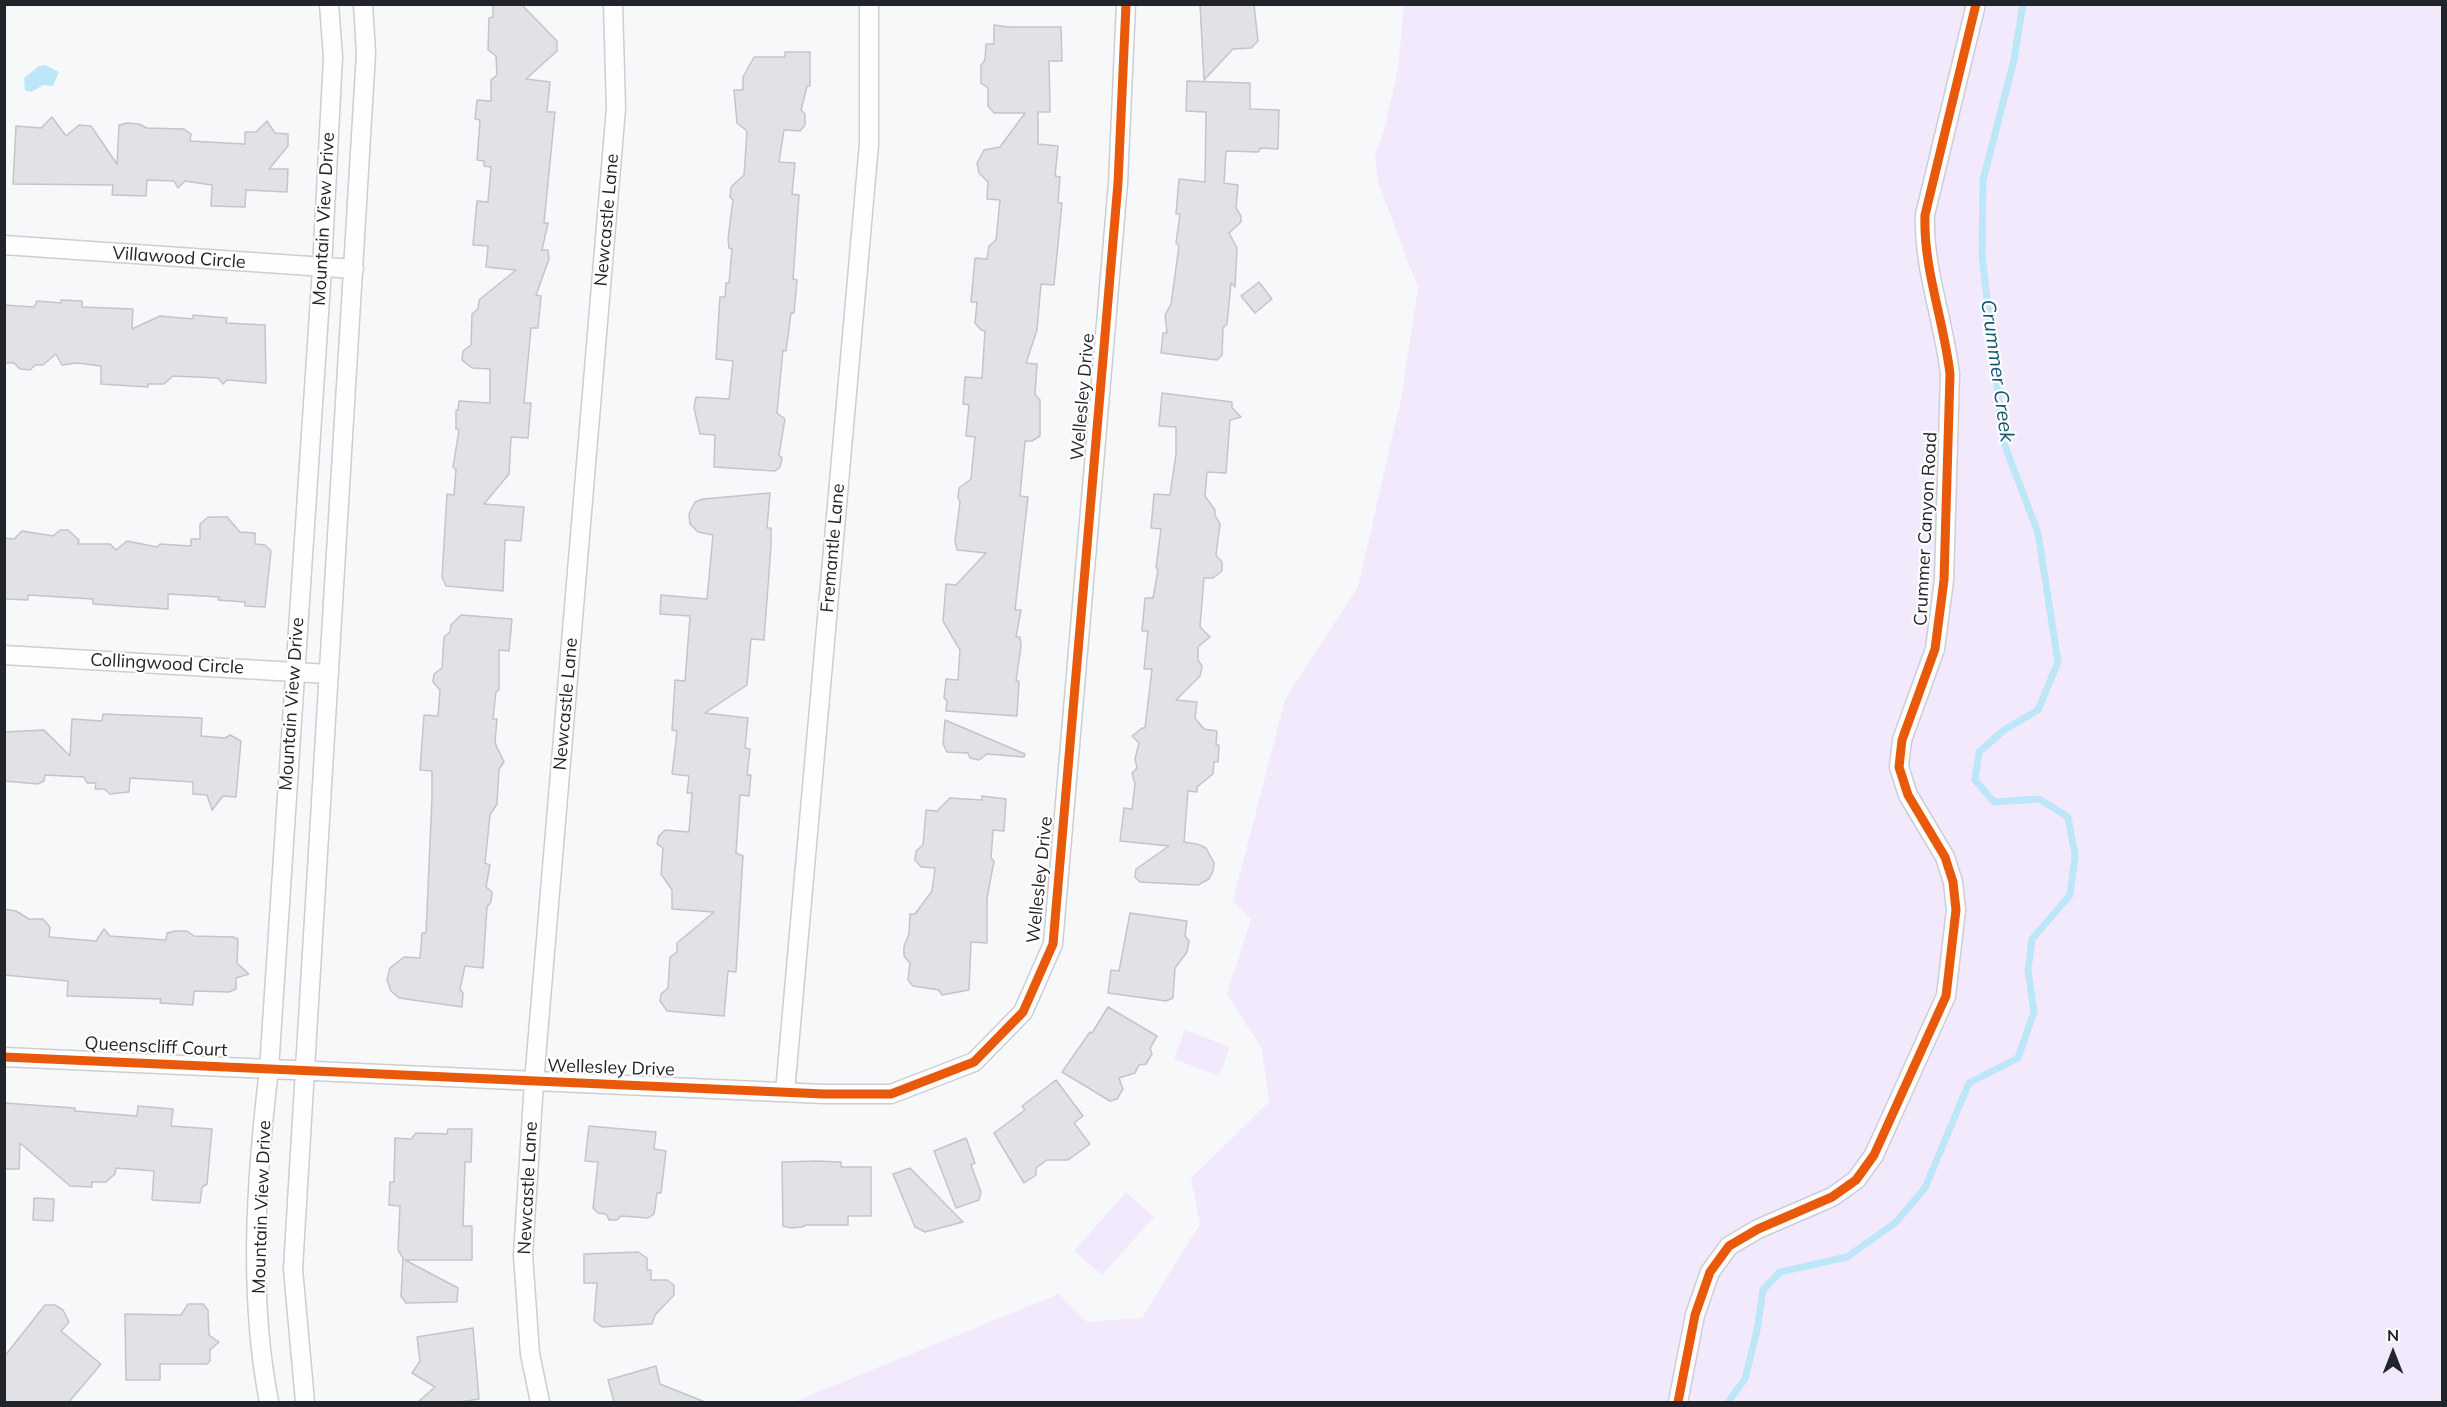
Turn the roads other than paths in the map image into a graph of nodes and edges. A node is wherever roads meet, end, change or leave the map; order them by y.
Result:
1 (329, 4) edge
2 (363, 4) edge
3 (613, 4) edge
4 (869, 4) edge
5 (1126, 4) edge
6 (1976, 4) edge
7 (4, 245) edge
8 (322, 268) junction
9 (354, 269) junction
10 (4, 655) edge
11 (294, 672) junction
12 (329, 674) junction
13 (4, 1057) edge
14 (269, 1069) junction
15 (305, 1071) junction
16 (534, 1082) junction
17 (785, 1092) junction
18 (269, 1402) edge
19 (305, 1402) edge
20 (540, 1402) edge
21 (1678, 1402) edge

1 - 8 street, Mountain View Drive
2 - 9 street, Mountain View Drive
3 - 16 street, Newcastle Lane
4 - 17 street, Fremantle Lane
5 - 17 street, Wellesley Drive
6 - 21 street, Crummer Canyon Road
7 - 8 street, Villawood Circle
8 - 9 street, Villawood Circle
8 - 11 street, Mountain View Drive
9 - 12 street, Mountain View Drive
10 - 11 street, Collingwood Circle
11 - 12 street, Collingwood Circle
11 - 14 street, Mountain View Drive
12 - 15 street, Mountain View Drive
13 - 14 street, Queenscliff Court
14 - 15 street, Queenscliff Court
14 - 18 street, Mountain View Drive
15 - 16 street, Wellesley Drive
15 - 19 street, Mountain View Drive
16 - 17 street, Wellesley Drive
16 - 20 street, Newcastle Lane

